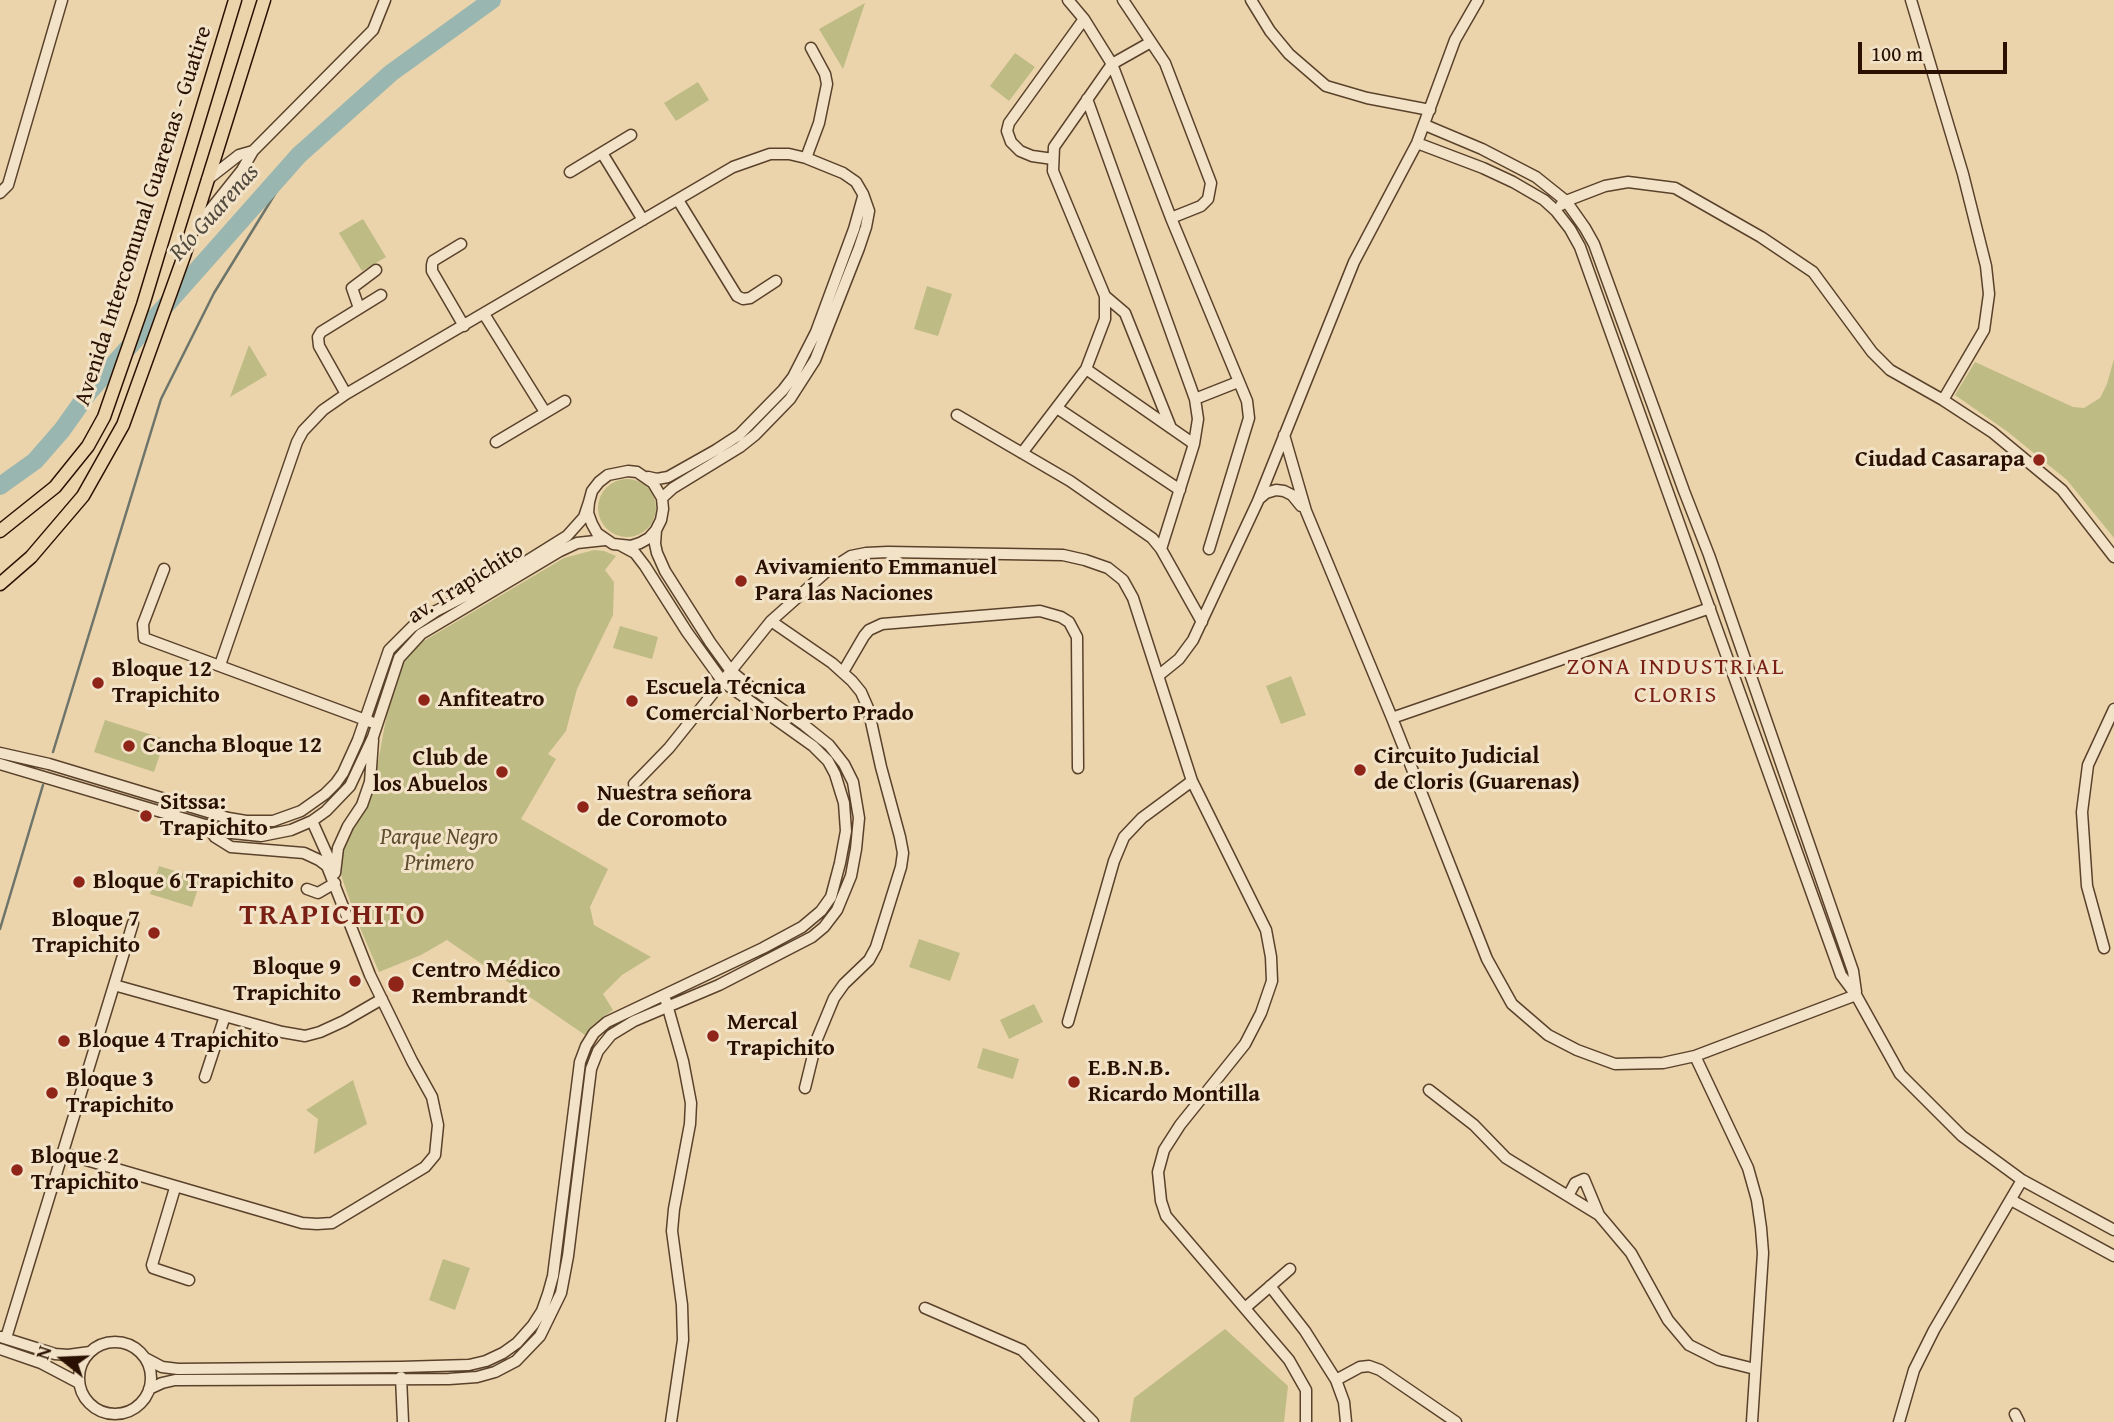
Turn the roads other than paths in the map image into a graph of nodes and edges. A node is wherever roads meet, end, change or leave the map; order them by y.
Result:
1 (62, 0) edge
2 (235, 0) edge
3 (264, 0) edge
4 (385, 0) edge
5 (1068, 0) edge
6 (1123, 0) edge
7 (1251, 0) edge
8 (1478, 0) edge
9 (1911, 0) edge
10 (1083, 19) junction
11 (1151, 42) junction
12 (811, 48) dead end
13 (1112, 64) junction
14 (1087, 99) junction
15 (1430, 110) junction
16 (1425, 125) junction
17 (631, 135) dead end
18 (1417, 143) junction
19 (253, 151) junction
20 (602, 153) junction
21 (806, 159) junction
22 (1053, 159) junction
23 (570, 172) dead end
24 (208, 180) junction
25 (0, 193) edge
26 (863, 194) junction
27 (678, 200) junction
28 (1566, 201) junction
29 (1556, 211) junction
30 (1171, 218) junction
31 (643, 220) junction
32 (190, 235) junction
33 (461, 244) dead end
34 (376, 270) dead end
35 (776, 281) dead end
36 (381, 295) dead end
37 (1105, 296) junction
38 (359, 308) junction
39 (484, 314) junction
40 (464, 326) junction
41 (1086, 369) junction
42 (1238, 382) junction
43 (346, 394) junction
44 (1195, 399) junction
45 (1943, 400) junction
46 (565, 401) dead end
47 (1057, 408) junction
48 (545, 412) junction
49 (957, 415) dead end
50 (1171, 428) junction
51 (1284, 435) junction
52 (496, 442) dead end
53 (1194, 444) junction
54 (1022, 453) junction
55 (646, 477) junction
56 (1180, 490) junction
57 (662, 498) junction
58 (1258, 501) junction
59 (589, 502) junction
60 (1306, 512) junction
61 (656, 530) junction
62 (0, 531) edge
63 (605, 540) junction
64 (622, 546) junction
65 (1161, 549) junction
66 (1209, 549) dead end
67 (2114, 557) edge
68 (164, 569) dead end
69 (0, 584) edge
70 (1710, 608) junction
71 (771, 621) junction
72 (1202, 622) junction
73 (220, 665) junction
74 (731, 671) junction
75 (843, 672) junction
76 (1158, 676) junction
77 (723, 682) junction
78 (2114, 709) edge
79 (1392, 718) junction
80 (365, 720) junction
81 (377, 724) junction
82 (373, 737) junction
83 (0, 753) edge
84 (0, 764) edge
85 (1078, 768) dead end
86 (1192, 780) junction
87 (634, 784) dead end
88 (206, 825) junction
89 (314, 826) junction
90 (304, 853) junction
91 (335, 878) junction
92 (307, 890) dead end
93 (133, 923) dead end
94 (2104, 948) dead end
95 (114, 985) junction
96 (665, 995) junction
97 (1856, 995) junction
98 (382, 999) junction
99 (668, 1007) junction
100 (225, 1016) junction
101 (1068, 1022) dead end
102 (1695, 1056) junction
103 (205, 1077) dead end
104 (805, 1088) dead end
105 (1429, 1090) dead end
106 (62, 1153) junction
107 (2022, 1180) junction
108 (175, 1188) junction
109 (1569, 1196) junction
110 (2011, 1200) junction
111 (1599, 1215) junction
112 (2114, 1230) edge
113 (2114, 1256) edge
114 (1290, 1269) dead end
115 (189, 1280) dead end
116 (1270, 1286) junction
117 (925, 1308) dead end
118 (1245, 1308) junction
119 (3, 1337) edge
120 (0, 1349) edge
121 (90, 1352) junction
122 (145, 1358) junction
123 (401, 1367) junction
124 (1755, 1368) junction
125 (1336, 1380) junction
126 (401, 1381) junction
127 (79, 1382) junction
128 (149, 1389) junction
129 (95, 1409) junction
130 (128, 1412) junction
131 (100, 1422) edge
132 (120, 1422) edge
133 (402, 1422) edge
134 (671, 1422) edge
135 (1093, 1422) edge
136 (1306, 1422) edge
137 (1346, 1422) edge
138 (1456, 1422) edge
139 (1752, 1422) edge
140 (1899, 1422) edge

1 - 25 street
2 - 62 main road, Avenida Intercomunal Guarenas - Guatire
3 - 24 main road, Avenida Intercomunal Guarenas - Guatire
4 - 19 street
5 - 10 street
6 - 11 street
7 - 15 street
8 - 15 street
9 - 45 street
10 - 13 street
10 - 22 street
11 - 13 street
11 - 30 street
12 - 21 street
13 - 14 street
13 - 30 street
14 - 22 street
14 - 44 street
15 - 16 street
16 - 18 street
16 - 28 street
17 - 20 street
18 - 29 street
18 - 51 street
19 - 24 street
19 - 32 street
20 - 23 street
20 - 31 street
21 - 26 street
21 - 27 street
22 - 37 street
24 - 32 main road, Avenida Intercomunal Guarenas - Guatire
26 - 55 street
26 - 57 street
27 - 31 street
27 - 35 street
28 - 29 street
28 - 45 street
28 - 97 street
29 - 70 street
30 - 42 street
31 - 39 street
32 - 69 main road, Avenida Intercomunal Guarenas - Guatire
33 - 40 street
34 - 38 street
36 - 38 street
37 - 41 street
37 - 50 street
38 - 43 street
39 - 40 street
39 - 48 street
40 - 43 street
41 - 47 street
41 - 50 street
42 - 44 street
42 - 66 street
43 - 73 street
44 - 53 street
45 - 67 street
46 - 48 street
47 - 54 street
47 - 56 street
48 - 52 street
49 - 54 street
50 - 53 street
51 - 58 street
51 - 60 street
53 - 56 street
54 - 65 street
55 - 57 street
55 - 59 street
56 - 65 street
57 - 61 street
58 - 60 street
58 - 72 street
59 - 63 street
59 - 80 street
60 - 79 street
61 - 64 street
61 - 74 street
63 - 64 street
63 - 81 street, av. Trapichito
64 - 77 street
65 - 72 street
68 - 73 street
70 - 79 street
70 - 97 street
71 - 74 street
71 - 75 street
71 - 76 street
72 - 76 street
73 - 80 street
74 - 77 street
74 - 99 street
75 - 85 street
75 - 104 street
76 - 86 street
77 - 87 street
77 - 96 street
78 - 94 street
79 - 102 street
80 - 81 street
80 - 83 street
81 - 82 street, av. Trapichito
82 - 89 street, av. Trapichito
82 - 91 street
84 - 88 street, av. Trapichito
86 - 101 street
86 - 118 street
88 - 89 street, av. Trapichito
88 - 90 street, av. Trapichito
89 - 90 street, av. Trapichito
89 - 91 street
90 - 91 street
91 - 92 street
91 - 98 street
93 - 95 street
95 - 100 street
95 - 106 street
96 - 99 street
96 - 123 street
97 - 102 street
97 - 107 street
98 - 100 street
98 - 108 street
99 - 126 street
99 - 134 street
100 - 103 street
102 - 124 street
105 - 109 street
106 - 108 street
106 - 119 street
107 - 110 street
107 - 112 street
108 - 115 street
109 - 111 street
109 - 111 street
110 - 113 street
110 - 140 street
111 - 124 street
114 - 116 street
116 - 118 street
116 - 125 street
117 - 135 street
118 - 136 street
119 - 121 street
120 - 127 street
121 - 122 street
121 - 127 street
122 - 123 street
122 - 128 street
123 - 126 street
124 - 139 street
125 - 137 street
125 - 138 street
126 - 128 street
126 - 133 street
127 - 129 street
128 - 130 street
129 - 130 street
129 - 131 street
130 - 132 street

